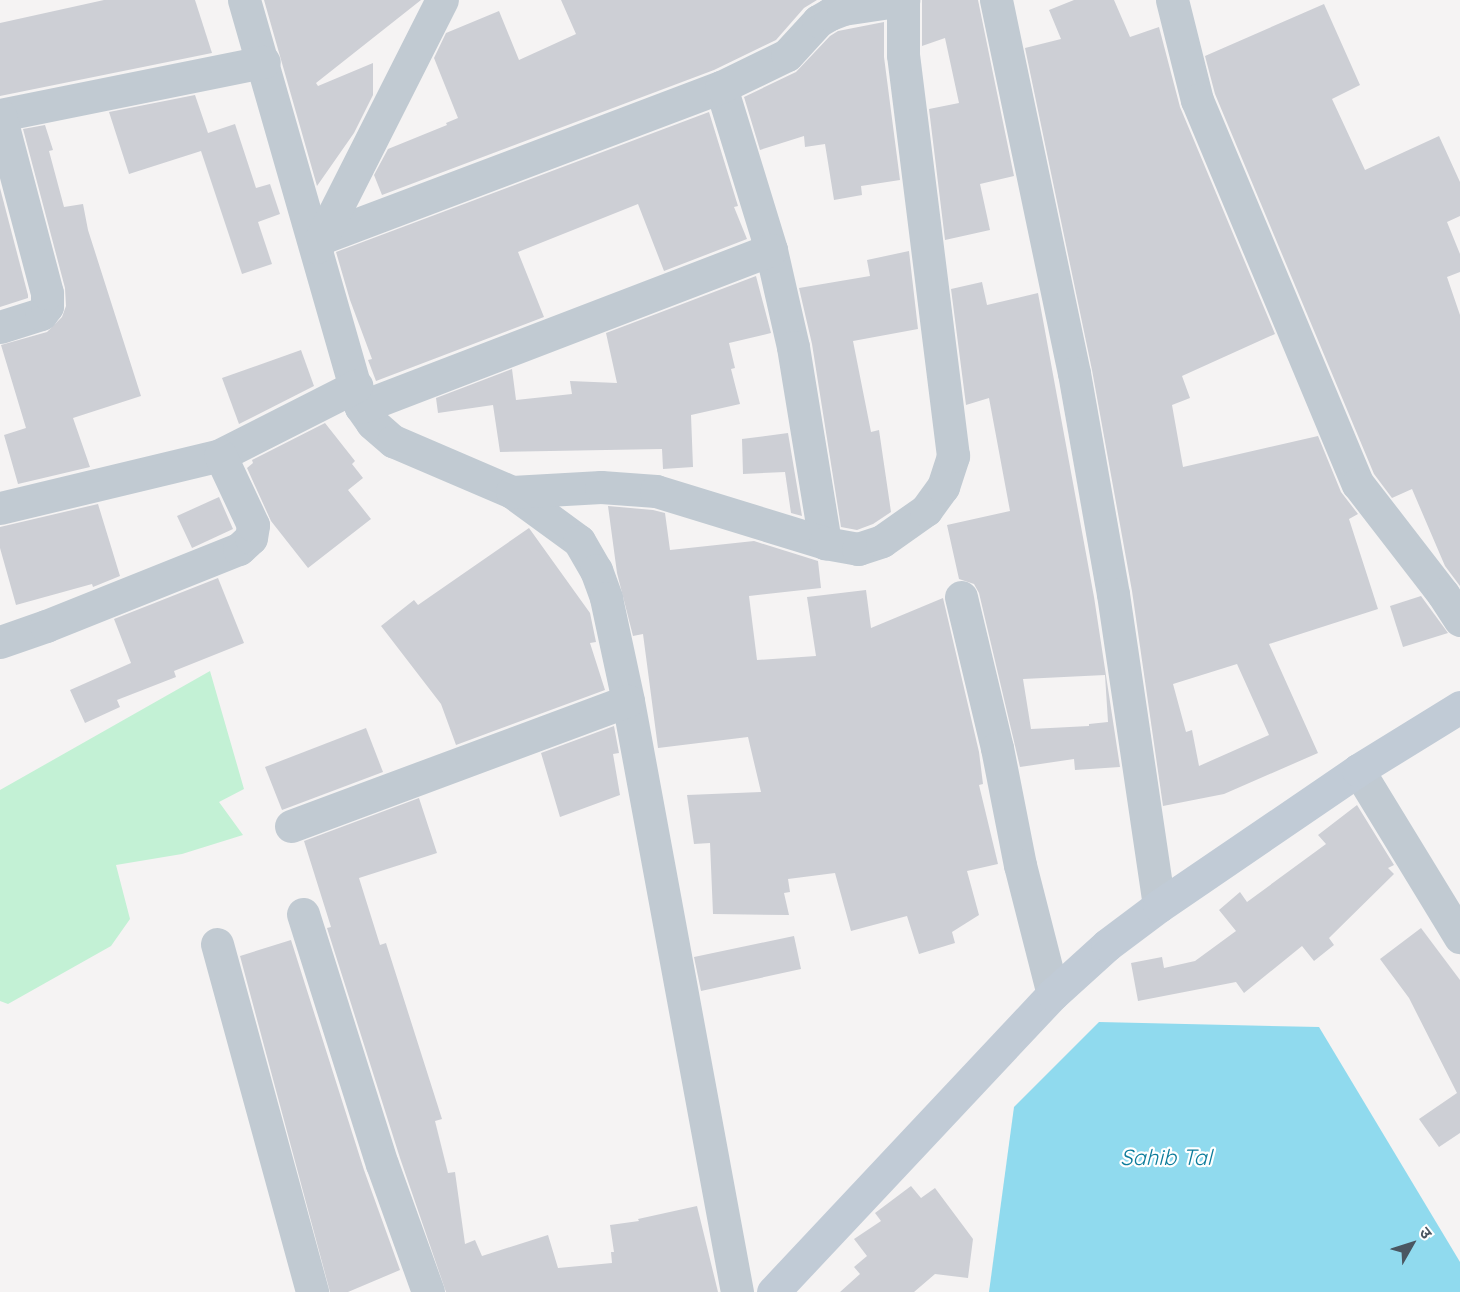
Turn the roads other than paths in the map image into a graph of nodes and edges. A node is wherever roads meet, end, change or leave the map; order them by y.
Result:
1 (244, 0) edge
2 (442, 0) edge
3 (903, 0) edge
4 (996, 0) edge
5 (1172, 0) edge
6 (264, 62) junction
7 (721, 87) junction
8 (0, 115) edge
9 (319, 243) junction
10 (771, 250) junction
11 (0, 327) edge
12 (358, 396) junction
13 (220, 455) junction
14 (512, 492) junction
15 (0, 508) edge
16 (825, 543) junction
17 (961, 597) dead end
18 (1460, 620) edge
19 (0, 642) edge
20 (628, 701) junction
21 (1460, 707) edge
22 (1358, 770) junction
23 (291, 826) dead end
24 (1159, 906) junction
25 (303, 914) dead end
26 (1460, 937) edge
27 (217, 944) dead end
28 (1053, 994) junction
29 (312, 1292) edge
30 (428, 1292) edge
31 (737, 1292) edge
32 (773, 1292) edge

1 - 6 street
2 - 9 street
3 - 7 street
3 - 16 street
4 - 24 street
5 - 18 street
6 - 8 street
6 - 9 street
7 - 9 street
7 - 10 street
8 - 11 street
9 - 12 street
10 - 12 street
10 - 16 street
12 - 13 street
12 - 14 street
13 - 15 street
13 - 19 street
14 - 16 street
14 - 20 street
17 - 28 street
20 - 23 street
20 - 31 street
21 - 22 main road
22 - 24 main road
22 - 26 street
24 - 28 main road
25 - 30 street
27 - 29 street
28 - 32 main road

